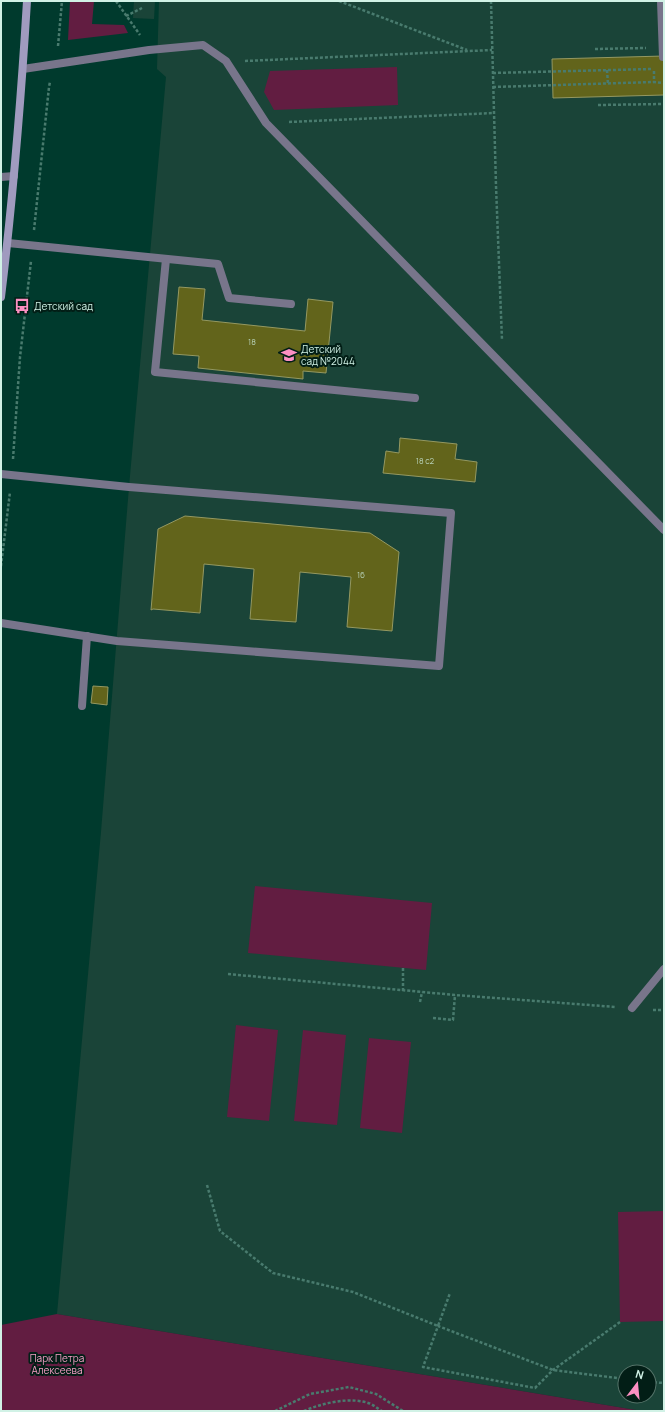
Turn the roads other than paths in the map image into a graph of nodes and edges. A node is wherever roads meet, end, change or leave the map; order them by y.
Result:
1 (27, 1) edge
2 (661, 1) edge
3 (663, 57) dead end
4 (23, 69) junction
5 (14, 176) junction
6 (1, 177) edge
7 (8, 243) junction
8 (166, 259) junction
9 (1, 297) edge
10 (291, 304) dead end
11 (415, 398) dead end
12 (1, 474) edge
13 (664, 530) edge
14 (1, 623) edge
15 (87, 636) junction
16 (82, 706) dead end
17 (664, 969) edge
18 (632, 1008) road end

1 - 4 street
2 - 3 lane
4 - 5 street
4 - 13 lane
5 - 6 lane
5 - 7 street
7 - 8 lane
7 - 9 street
8 - 10 lane
8 - 11 lane
12 - 15 lane
14 - 15 lane
15 - 16 lane
17 - 18 lane

